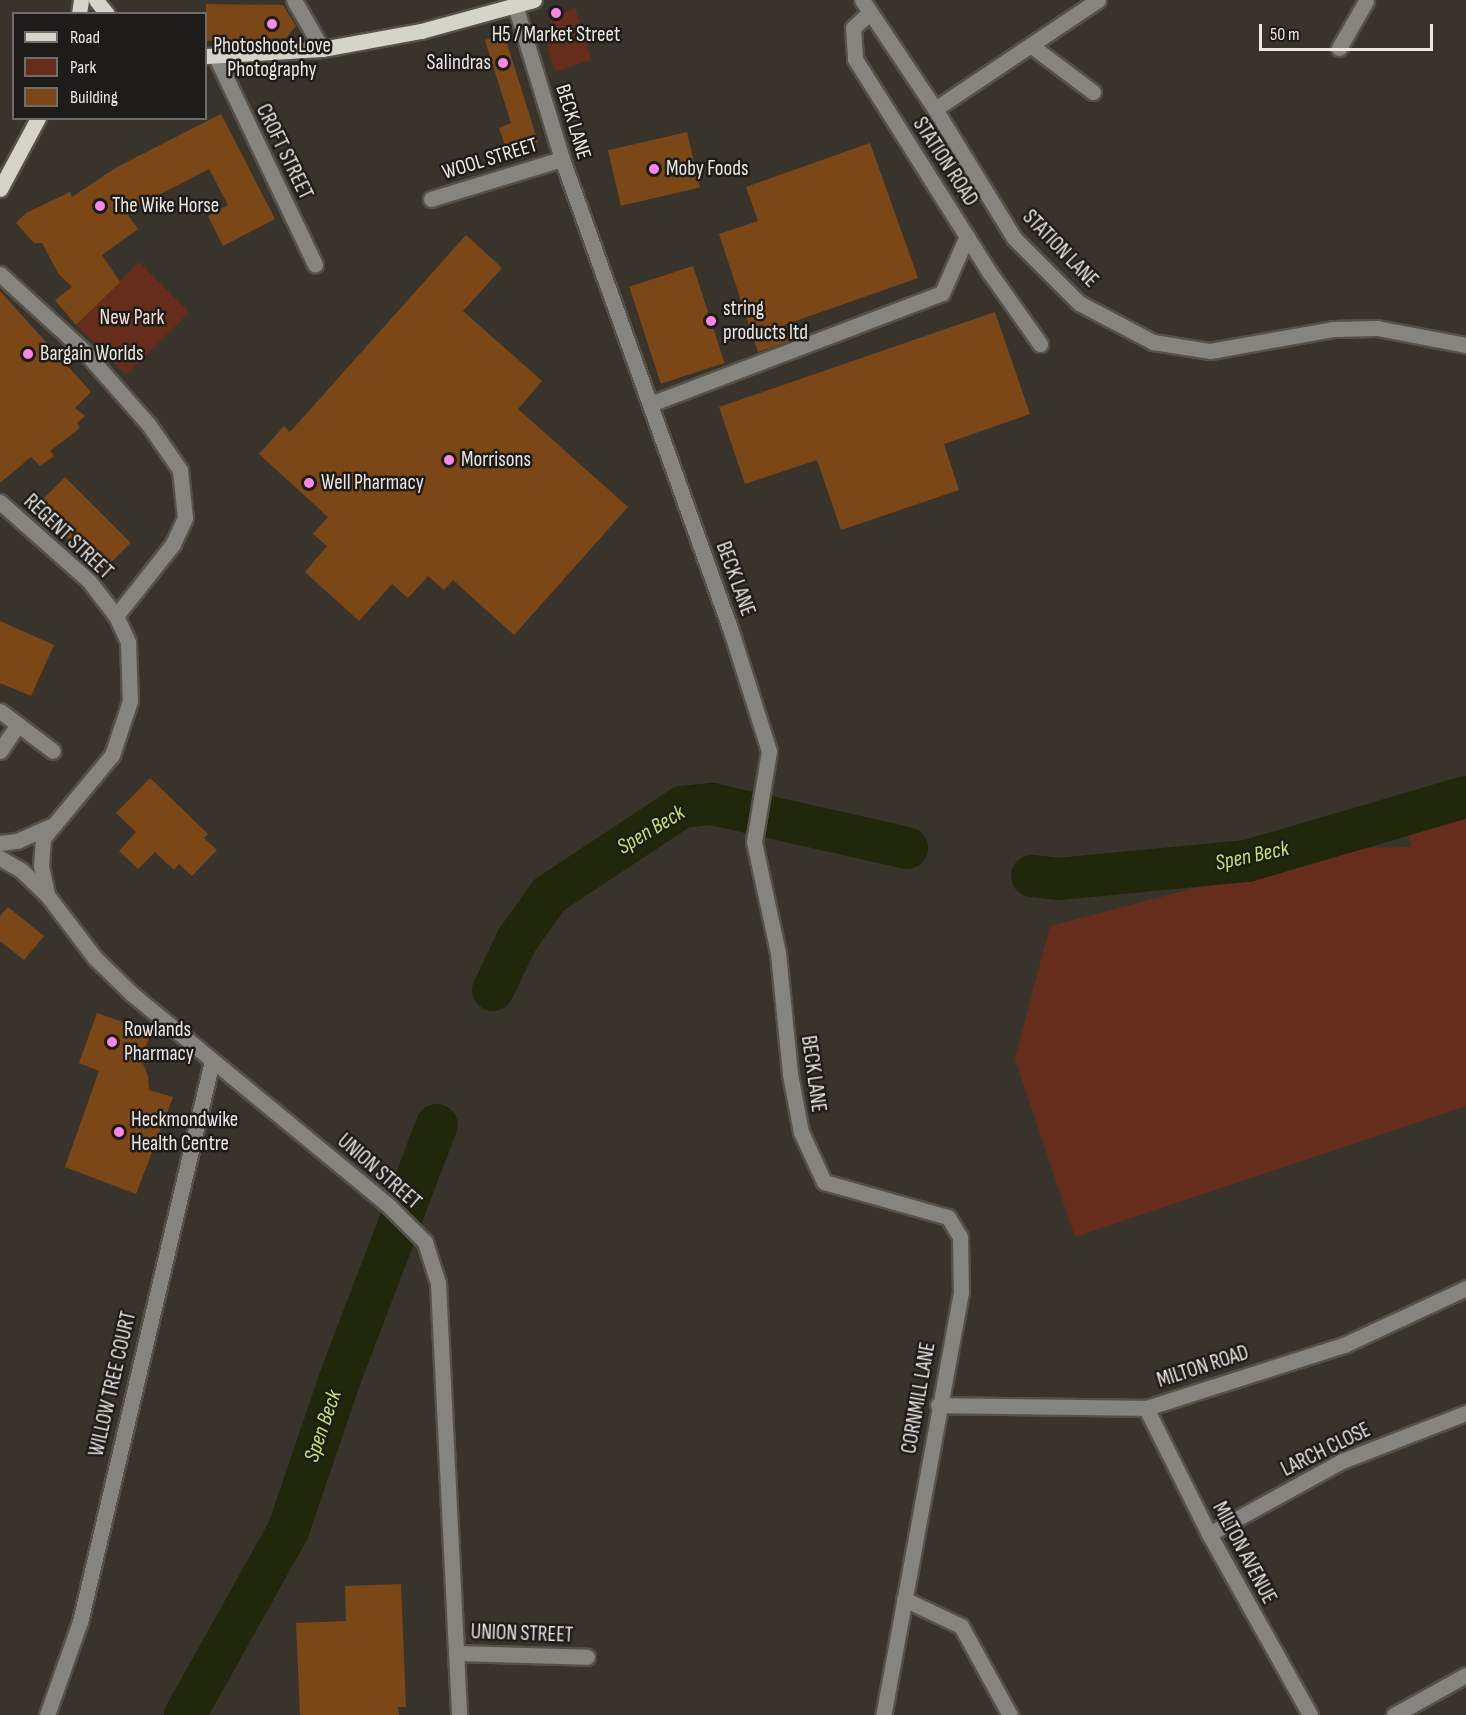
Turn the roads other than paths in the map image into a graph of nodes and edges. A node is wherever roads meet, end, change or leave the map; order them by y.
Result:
1 (96, 0) edge
2 (294, 0) edge
3 (534, 0) edge
4 (1098, 0) edge
5 (1366, 0) edge
6 (515, 5) junction
7 (487, 6) edge
8 (866, 6) edge
9 (105, 12) edge
10 (1033, 47) junction
11 (1339, 48) dead end
12 (322, 49) junction
13 (211, 57) edge
14 (1093, 92) dead end
15 (935, 109) junction
16 (37, 120) edge
17 (562, 159) junction
18 (0, 189) edge
19 (431, 200) dead end
20 (967, 236) junction
21 (315, 265) dead end
22 (0, 274) edge
23 (1040, 344) dead end
24 (1466, 345) edge
25 (650, 404) junction
26 (0, 502) edge
27 (116, 616) junction
28 (0, 711) edge
29 (18, 724) junction
30 (0, 751) edge
31 (53, 751) dead end
32 (54, 825) junction
33 (0, 843) edge
34 (0, 858) edge
35 (47, 895) junction
36 (212, 1061) junction
37 (824, 1182) joint
38 (1466, 1287) edge
39 (938, 1405) junction
40 (1146, 1408) junction
41 (1466, 1413) edge
42 (1209, 1534) junction
43 (904, 1599) junction
44 (456, 1653) junction
45 (587, 1657) dead end
46 (1466, 1675) edge
47 (47, 1715) edge
48 (459, 1715) edge
49 (883, 1715) edge
50 (1010, 1715) edge
51 (1310, 1715) edge
52 (1394, 1715) edge

1 - 9 main road
2 - 12 street
3 - 6 main road
4 - 10 street
5 - 11 street
6 - 7 main road
6 - 17 street, BECK LANE
7 - 12 main road
8 - 15 street, STATION LANE
8 - 20 street, STATION ROAD
10 - 14 street
10 - 15 street
12 - 13 main road
13 - 21 street, CROFT STREET
15 - 24 street, STATION LANE
16 - 18 main road
17 - 19 street, WOOL STREET
17 - 25 street, BECK LANE
20 - 23 street, STATION ROAD
20 - 25 street
22 - 27 street
25 - 37 street, BECK LANE
26 - 27 street, REGENT STREET
27 - 32 street, REGENT STREET
28 - 29 street
29 - 30 street
29 - 31 street
32 - 33 street, REGENT STREET
32 - 35 street, REGENT STREET
34 - 35 street, UNION STREET
35 - 36 street, UNION STREET
36 - 44 street, UNION STREET
36 - 47 street, WILLOW TREE COURT
37 - 39 street, CORNMILL LANE
38 - 40 street, MILTON ROAD
39 - 40 street, MILTON ROAD
39 - 43 street, CORNMILL LANE
40 - 42 street, MILTON AVENUE
41 - 42 street, LARCH CLOSE
42 - 51 street, MILTON AVENUE
43 - 49 street, CORNMILL LANE
43 - 50 street
44 - 45 street, UNION STREET
44 - 48 street, UNION STREET
46 - 52 street

